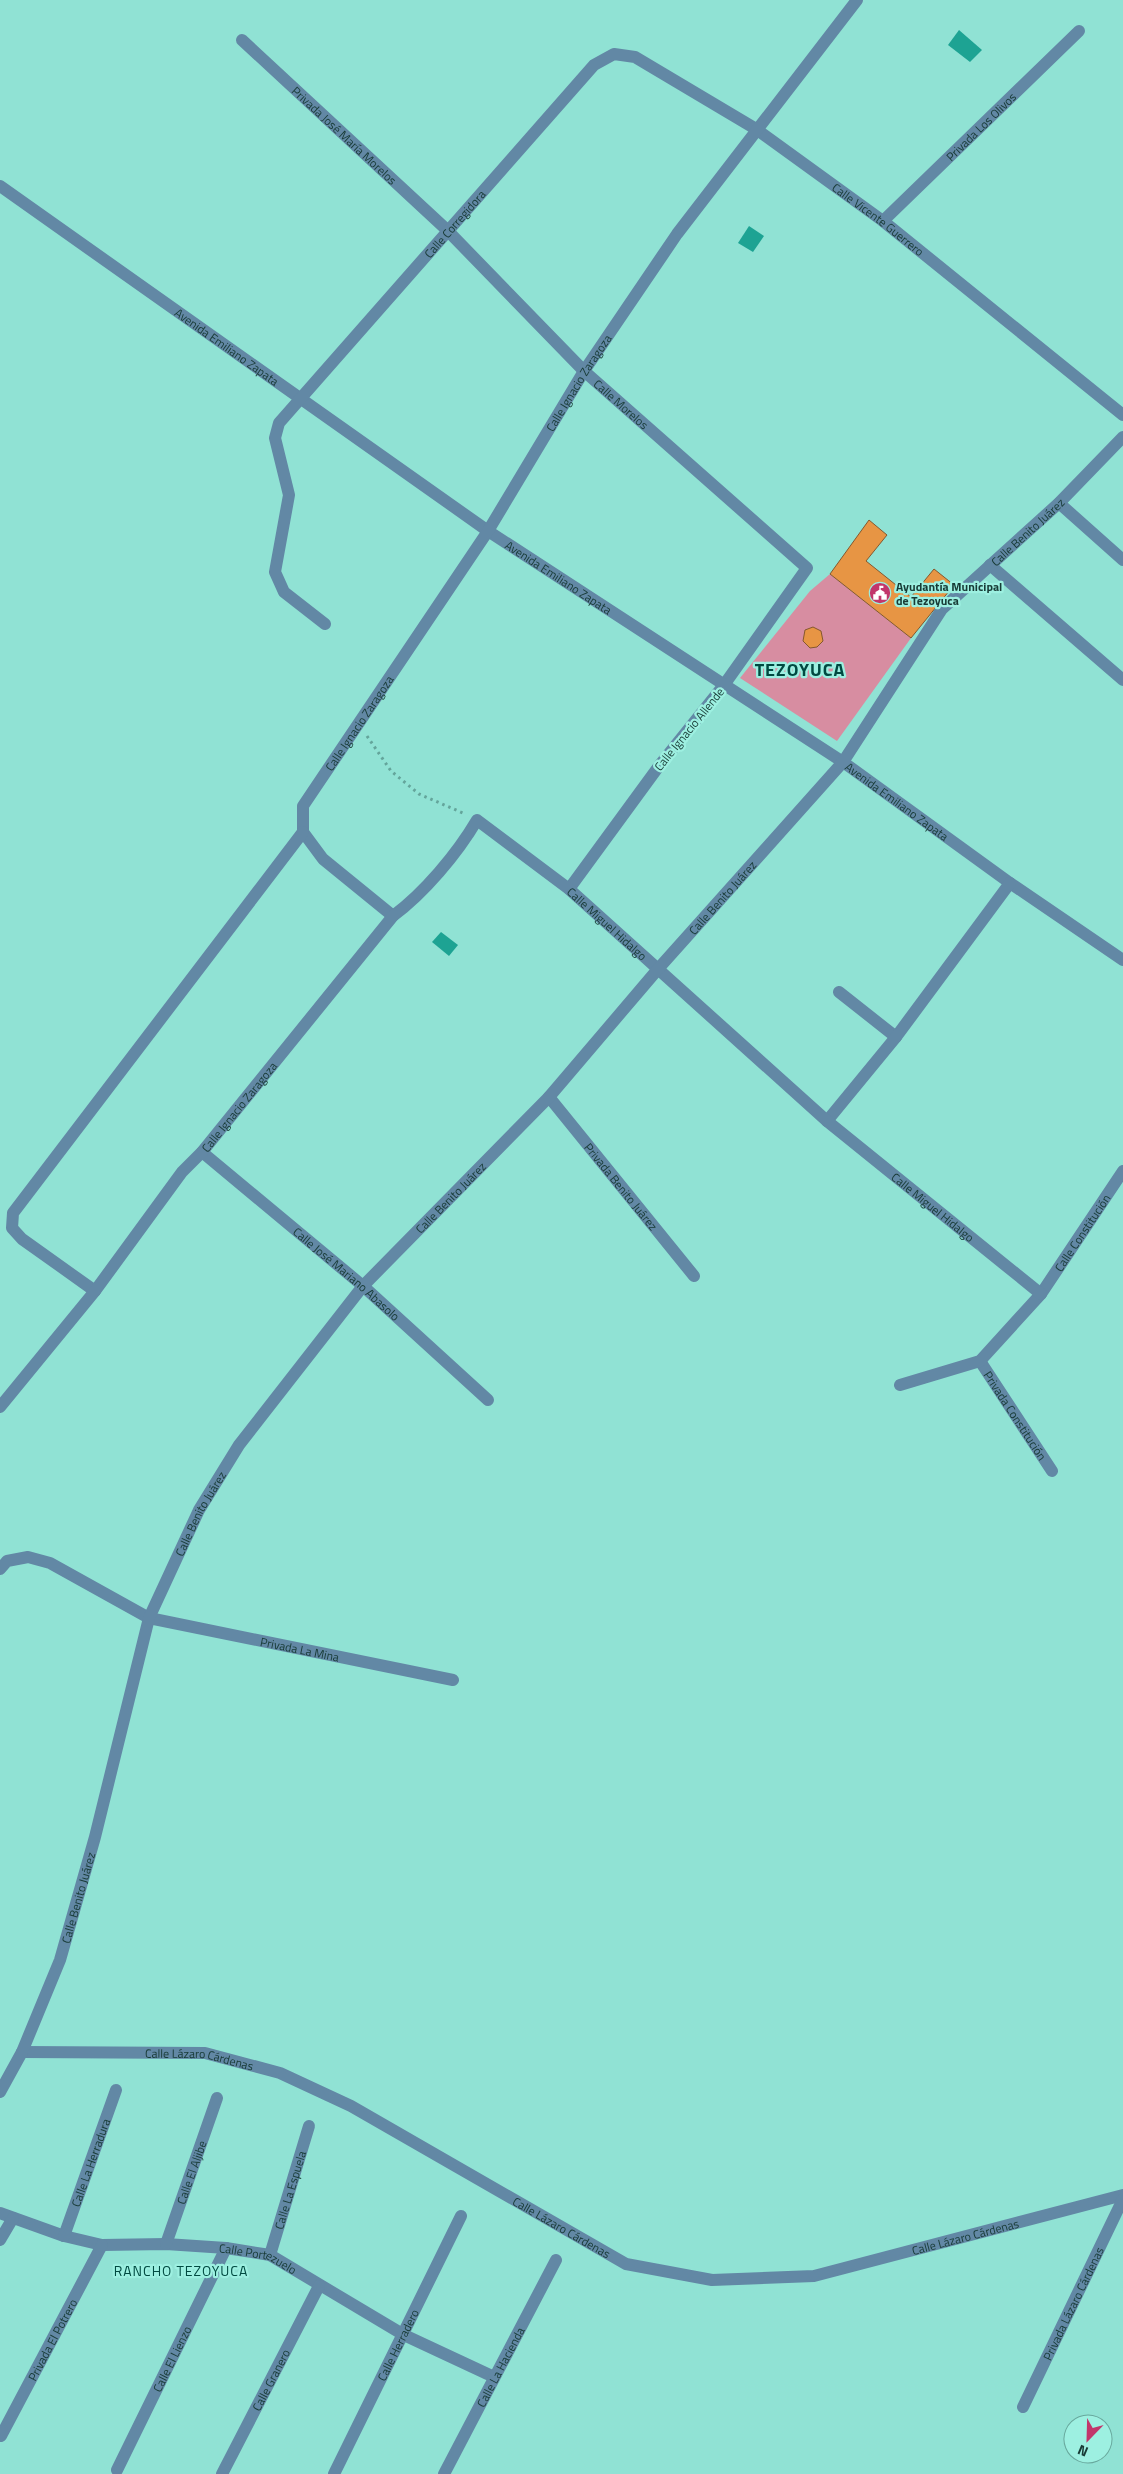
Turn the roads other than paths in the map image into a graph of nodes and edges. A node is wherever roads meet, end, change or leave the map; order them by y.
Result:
1 (856, 0) edge
2 (1079, 31) dead end
3 (242, 40) dead end
4 (614, 54) joint
5 (756, 129) junction
6 (0, 186) edge
7 (883, 221) junction
8 (447, 230) junction
9 (584, 371) junction
10 (301, 398) junction
11 (1123, 415) edge
12 (1123, 436) edge
13 (1058, 503) junction
14 (488, 531) junction
15 (1123, 560) edge
16 (990, 565) junction
17 (807, 568) joint
18 (325, 624) dead end
19 (1123, 680) edge
20 (724, 685) junction
21 (842, 762) junction
22 (303, 832) junction
23 (1010, 883) junction
24 (569, 889) junction
25 (392, 916) junction
26 (1123, 960) edge
27 (658, 969) junction
28 (839, 992) dead end
29 (896, 1037) junction
30 (549, 1097) junction
31 (826, 1122) junction
32 (202, 1152) junction
33 (1123, 1171) edge
34 (694, 1276) dead end
35 (363, 1286) junction
36 (95, 1291) junction
37 (1041, 1294) junction
38 (980, 1361) junction
39 (900, 1385) dead end
40 (488, 1400) dead end
41 (0, 1407) edge
42 (1052, 1471) dead end
43 (0, 1569) edge
44 (149, 1618) junction
45 (453, 1680) dead end
46 (22, 2052) junction
47 (116, 2090) dead end
48 (0, 2092) edge
49 (217, 2098) dead end
50 (309, 2126) dead end
51 (1123, 2197) edge
52 (0, 2213) edge
53 (461, 2216) dead end
54 (13, 2218) junction
55 (64, 2236) junction
56 (0, 2240) edge
57 (102, 2244) junction
58 (166, 2244) junction
59 (226, 2248) junction
60 (270, 2255) junction
61 (556, 2260) dead end
62 (319, 2286) junction
63 (404, 2335) junction
64 (494, 2377) junction
65 (1023, 2407) dead end
66 (2, 2436) dead end
67 (117, 2470) dead end
68 (222, 2474) edge
69 (334, 2474) edge
70 (444, 2474) edge

1 - 5 street, Calle Ignacio Zaragoza
2 - 7 street, Privada Los Olivos
3 - 8 street, Privada José María Morelos
4 - 5 street, Calle Vicente Guerrero
4 - 8 street, Calle Corregidora
5 - 7 street, Calle Vicente Guerrero
5 - 9 street, Calle Ignacio Zaragoza
6 - 10 street, Avenida Emiliano Zapata
7 - 11 street, Calle Vicente Guerrero
8 - 9 street, Calle Morelos
8 - 10 street, Calle Corregidora
9 - 14 street, Calle Ignacio Zaragoza
9 - 17 street, Calle Morelos
10 - 14 street, Avenida Emiliano Zapata
10 - 18 street, Calle Corregidora
12 - 13 street, Calle Benito Juárez
13 - 15 street
13 - 16 street, Calle Benito Juárez
14 - 20 street, Avenida Emiliano Zapata
14 - 22 street, Calle Ignacio Zaragoza
16 - 19 street
16 - 21 street, Calle Benito Juárez
17 - 20 street, Calle Ignacio Allende
20 - 21 street, Avenida Emiliano Zapata
20 - 24 street, Calle Ignacio Allende
21 - 23 street, Avenida Emiliano Zapata
21 - 27 street, Calle Benito Juárez
22 - 25 street
22 - 36 street
23 - 26 street, Avenida Emiliano Zapata
23 - 29 street
24 - 25 street, Calle Miguel Hidalgo
24 - 27 street, Calle Miguel Hidalgo
25 - 32 street, Calle Ignacio Zaragoza
27 - 30 street, Calle Benito Juárez
27 - 31 street, Calle Miguel Hidalgo
28 - 29 street
29 - 31 street
30 - 34 street, Privada Benito Juárez
30 - 35 street, Calle Benito Juárez
31 - 37 street, Calle Miguel Hidalgo
32 - 35 street, Calle José Mariano Abasolo
32 - 36 street, Calle Ignacio Zaragoza
33 - 37 street, Calle Constitución
35 - 40 street, Calle José Mariano Abasolo
35 - 44 street, Calle Benito Juárez
36 - 41 street, Calle Ignacio Zaragoza
37 - 38 street, Privada Constitución
38 - 39 street, Privada Constitución
38 - 42 street, Privada Constitución
43 - 44 street, Privada La Mina
44 - 45 street, Privada La Mina
44 - 46 street, Calle Benito Juárez
46 - 48 street, Calle Benito Juárez
46 - 51 street, Calle Lázaro Cárdenas
47 - 55 street, Calle La Herradura
49 - 58 street, Calle El Aljibe
50 - 60 street, Calle La Espuela
51 - 65 street, Privada Lázaro Cárdenas
52 - 54 street, Calle Portezuelo
53 - 63 street, Calle Herradero
54 - 55 street, Calle Portezuelo
54 - 56 street
55 - 57 street, Calle Portezuelo
57 - 58 street, Calle Portezuelo
57 - 66 street, Privada El Potrero
58 - 59 street, Calle Portezuelo
59 - 60 street, Calle Portezuelo
59 - 67 street, Calle El Lienzo
60 - 62 street, Calle Portezuelo
61 - 64 street, Calle La Hacienda
62 - 63 street, Calle Portezuelo
62 - 68 street, Calle Granero
63 - 64 street, Calle Portezuelo
63 - 69 street, Calle Herradero
64 - 70 street, Calle La Hacienda

